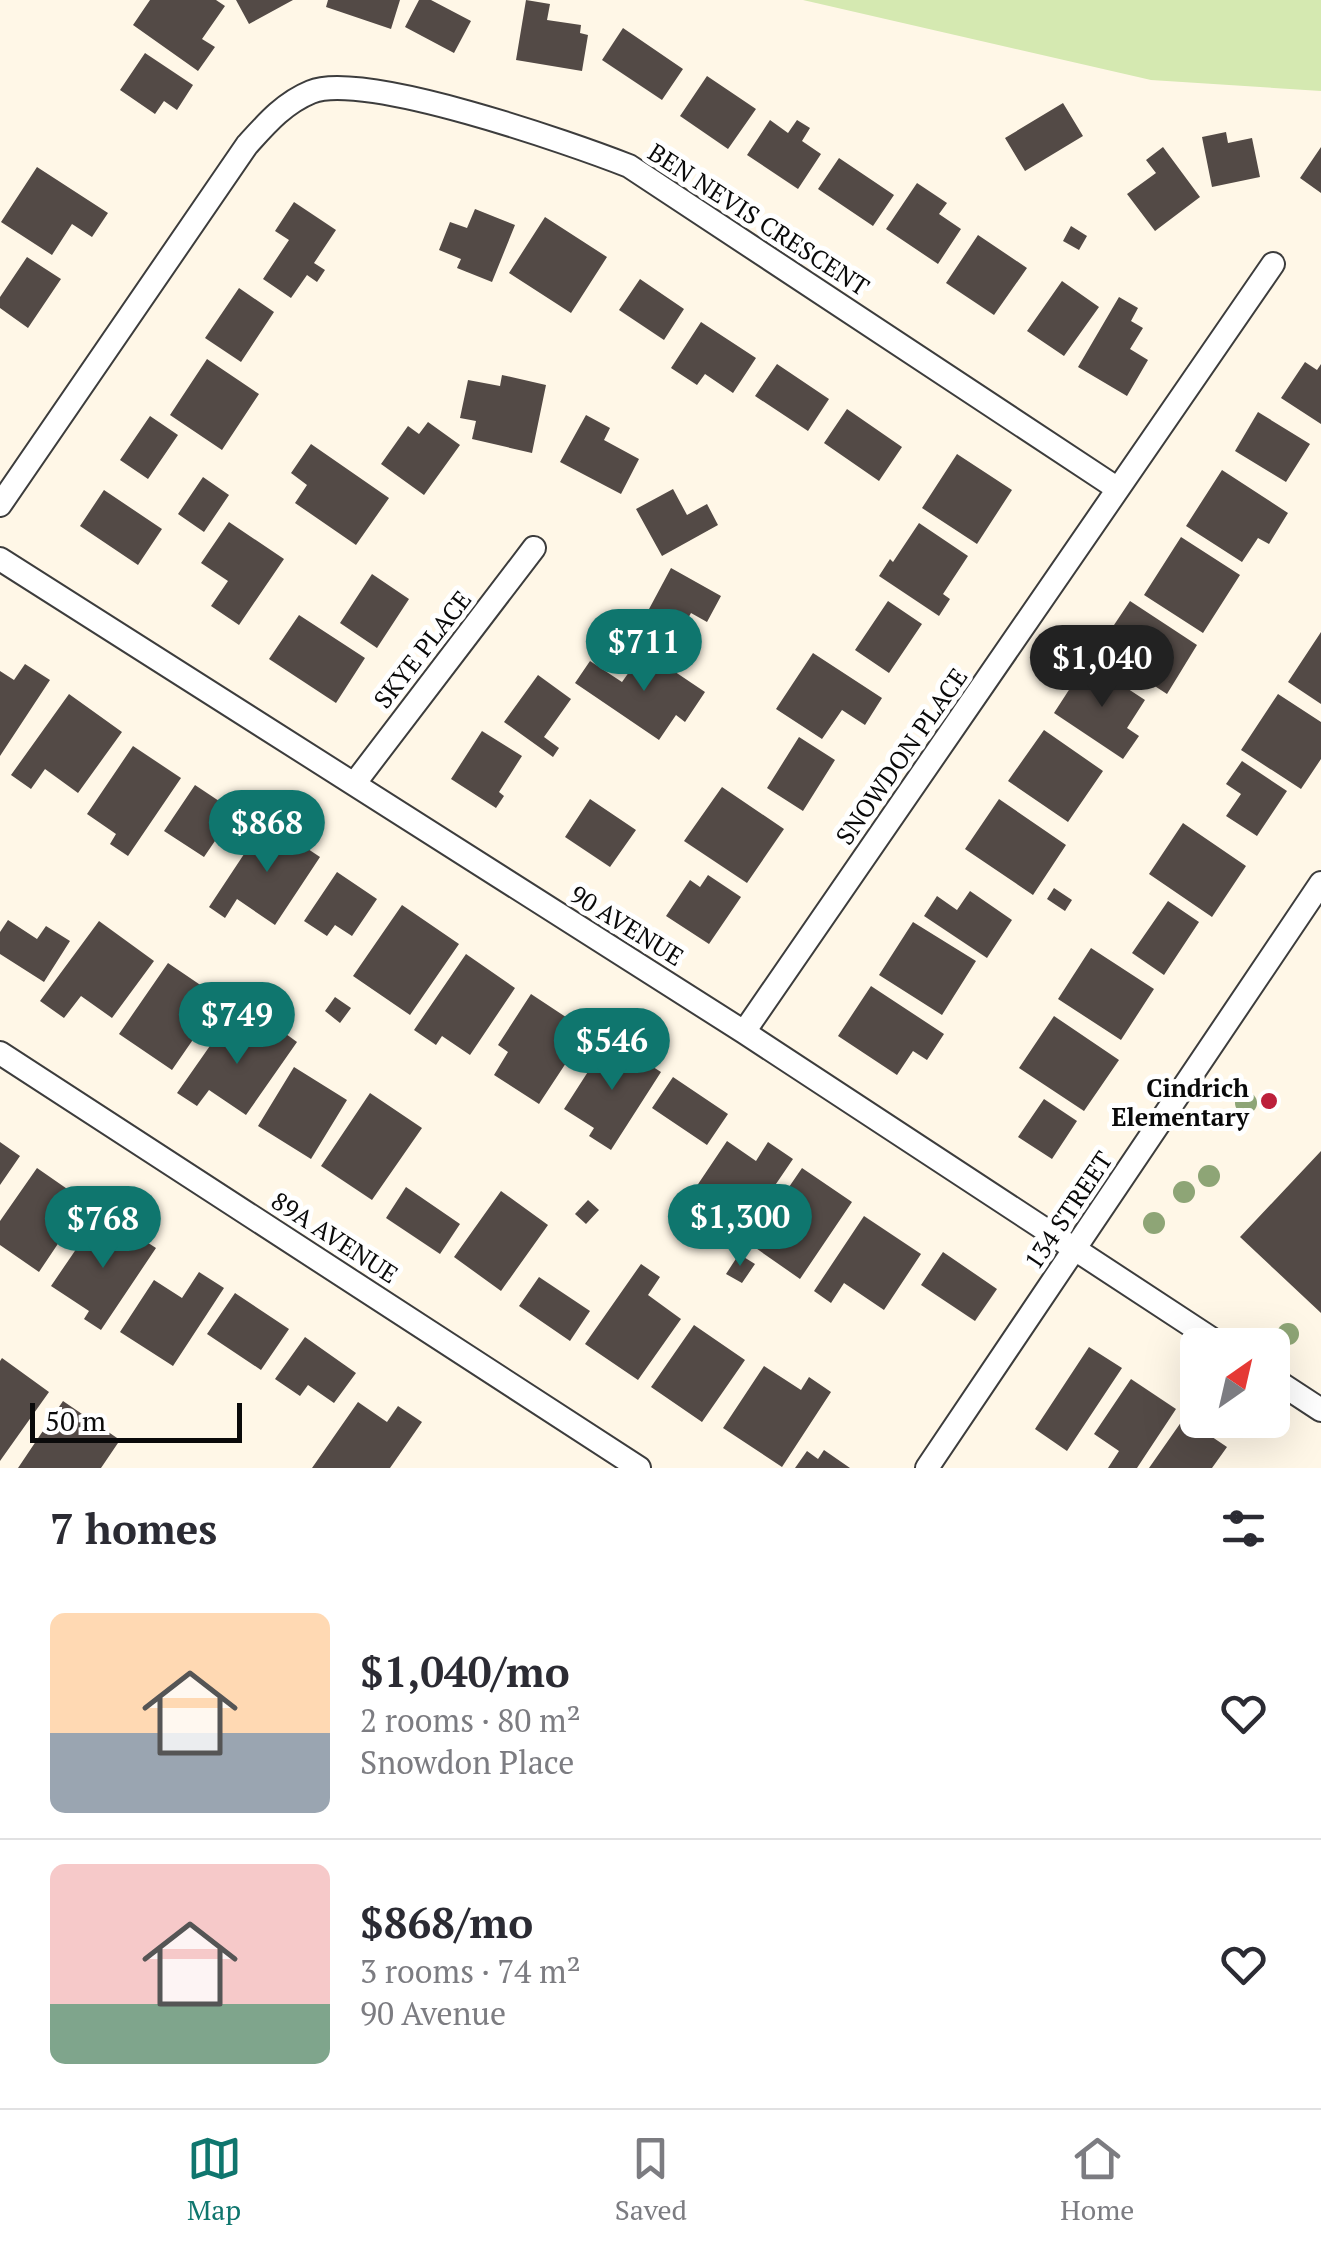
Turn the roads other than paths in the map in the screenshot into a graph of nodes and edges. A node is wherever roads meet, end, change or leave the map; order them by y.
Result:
1 (1273, 264) dead end
2 (1118, 489) junction
3 (0, 505) edge
4 (534, 548) dead end
5 (0, 558) edge
6 (354, 784) junction
7 (1321, 883) edge
8 (744, 1032) junction
9 (0, 1052) edge
10 (1075, 1249) junction
11 (1195, 1328) edge
12 (1290, 1390) edge
13 (1321, 1410) edge
14 (639, 1468) edge
15 (927, 1468) edge

1 - 2 street, SNOWDON PLACE
2 - 3 street, BEN NEVIS CRESCENT
2 - 8 street, SNOWDON PLACE
4 - 6 street, SKYE PLACE
5 - 6 street, 90 AVENUE
6 - 8 street, 90 AVENUE
7 - 10 street, 134 STREET
8 - 10 street, 90 AVENUE
9 - 14 street, 89A AVENUE
10 - 11 street, 90 AVENUE
10 - 15 street, 134 STREET
12 - 13 street

